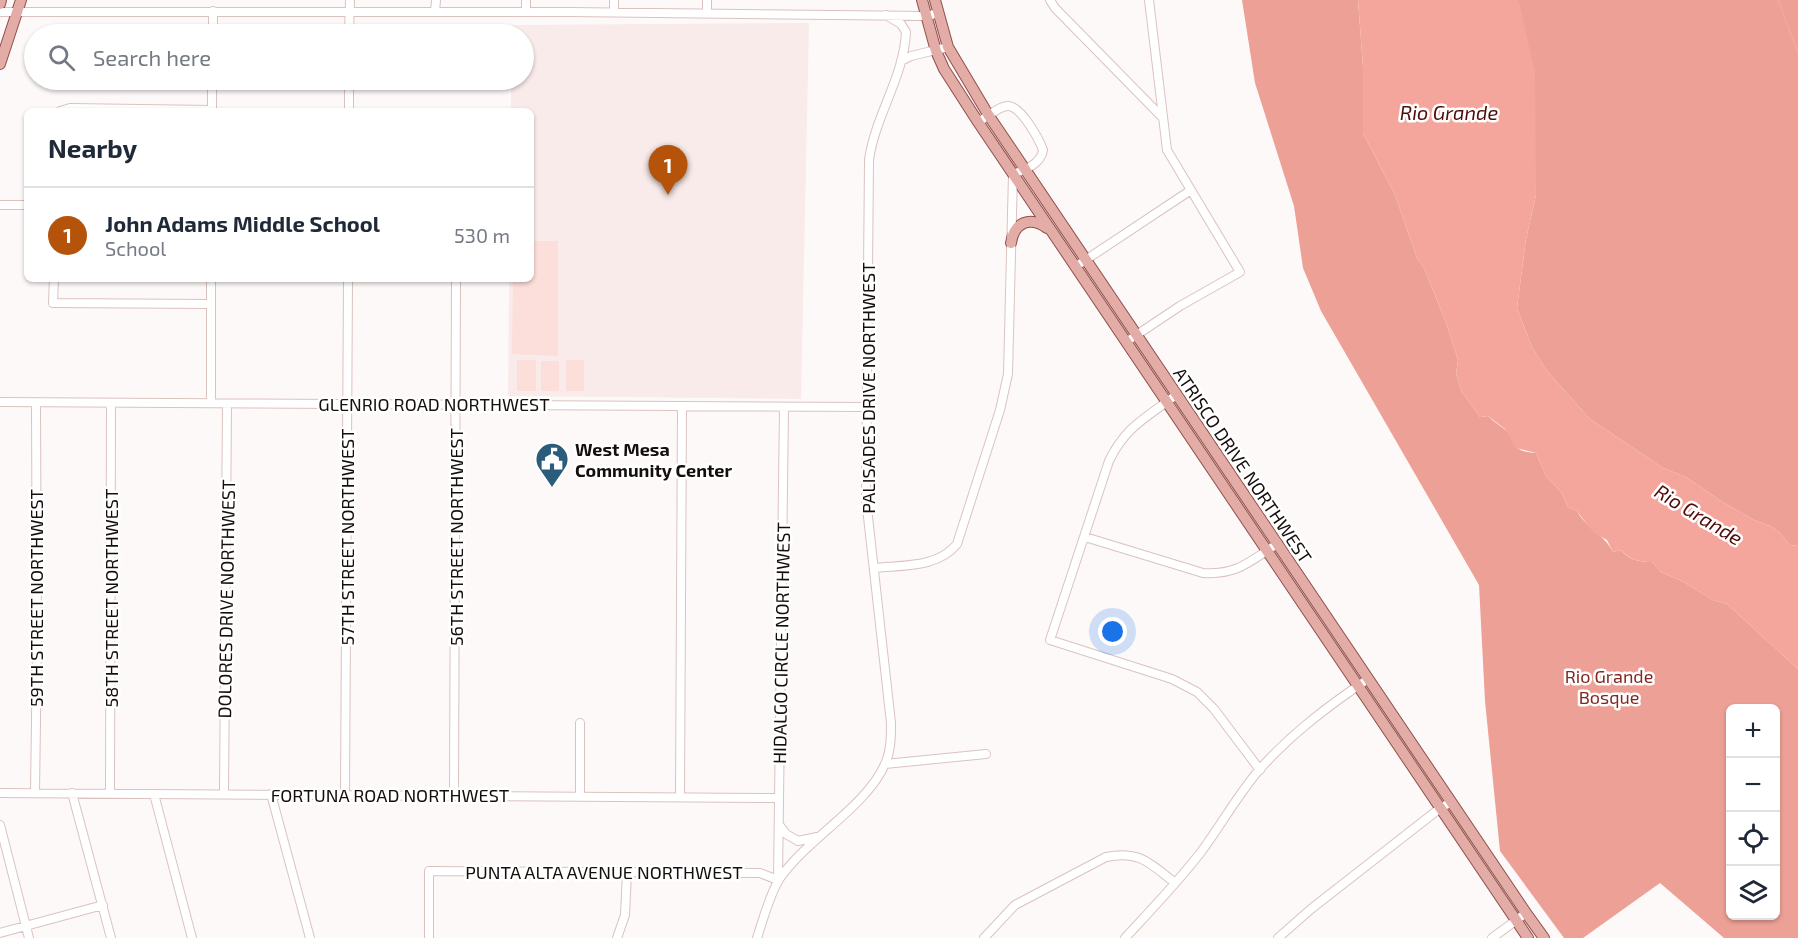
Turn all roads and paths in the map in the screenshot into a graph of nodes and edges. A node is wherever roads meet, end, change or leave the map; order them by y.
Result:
1 (350, 0) edge
2 (435, 0) edge
3 (526, 0) edge
4 (614, 0) edge
5 (707, 0) edge
6 (922, 0) edge
7 (935, 0) edge
8 (1050, 0) edge
9 (1149, 0) edge
10 (19, 5) edge
11 (213, 11) junction
12 (0, 12) edge
13 (350, 12) junction
14 (435, 12) junction
15 (526, 12) junction
16 (614, 12) junction
17 (707, 12) junction
18 (939, 13) junction
19 (886, 15) junction
20 (926, 16) junction
21 (213, 24) edge
22 (349, 24) edge
23 (948, 48) junction
24 (936, 51) junction
25 (901, 61) junction
26 (0, 63) edge
27 (212, 90) edge
28 (349, 90) edge
29 (212, 108) edge
30 (349, 108) edge
31 (989, 116) junction
32 (1163, 118) junction
33 (978, 122) junction
34 (1026, 170) junction
35 (1013, 174) junction
36 (1191, 190) junction
37 (0, 205) edge
38 (24, 205) edge
39 (1050, 231) junction
40 (1011, 243) junction
41 (1086, 260) junction
42 (1075, 267) junction
43 (54, 282) edge
44 (211, 282) edge
45 (348, 282) edge
46 (456, 282) edge
47 (211, 304) junction
48 (1137, 335) junction
49 (1126, 342) junction
50 (1176, 395) junction
51 (0, 402) edge
52 (36, 403) junction
53 (111, 403) junction
54 (1166, 403) junction
55 (211, 404) junction
56 (227, 404) junction
57 (348, 404) junction
58 (456, 404) junction
59 (682, 406) junction
60 (784, 407) junction
61 (867, 407) junction
62 (1085, 537) junction
63 (1277, 544) junction
64 (1266, 551) junction
65 (874, 567) junction
66 (1368, 679) junction
67 (1357, 687) junction
68 (580, 723) dead end
69 (986, 754) dead end
70 (885, 764) junction
71 (1260, 770) junction
72 (0, 793) edge
73 (35, 793) junction
74 (72, 793) junction
75 (110, 793) junction
76 (154, 794) junction
77 (224, 794) junction
78 (271, 794) junction
79 (345, 795) junction
80 (454, 795) junction
81 (580, 796) junction
82 (680, 797) junction
83 (779, 798) junction
84 (1451, 802) junction
85 (1439, 809) junction
86 (0, 825) edge
87 (779, 825) junction
88 (820, 836) junction
89 (627, 872) junction
90 (778, 880) junction
91 (1175, 883) junction
92 (103, 905) junction
93 (1526, 913) junction
94 (1514, 921) junction
95 (26, 926) junction
96 (0, 933) edge
97 (29, 938) edge
98 (111, 938) edge
99 (192, 938) edge
100 (310, 938) edge
101 (429, 938) edge
102 (616, 938) edge
103 (757, 938) edge
104 (984, 938) edge
105 (1125, 938) edge
106 (1278, 938) edge
107 (1492, 938) edge
108 (1528, 938) edge
109 (1544, 938) edge

1 - 13 street
2 - 14 street
3 - 15 street
4 - 16 street
5 - 17 street
6 - 20 main road, ATRISCO DRIVE NORTHWEST
7 - 18 main road, ATRISCO DRIVE NORTHWEST
8 - 32 street
9 - 32 street
10 - 11 street
10 - 12 street
10 - 26 main road
11 - 13 street
11 - 21 street
13 - 14 street
13 - 22 street
14 - 15 street
15 - 16 street
16 - 17 street
17 - 19 street
18 - 20 street
18 - 23 main road, ATRISCO DRIVE NORTHWEST
19 - 20 street
19 - 25 street, PALISADES DRIVE NORTHWEST
20 - 24 main road, ATRISCO DRIVE NORTHWEST
23 - 24 street
23 - 31 main road, ATRISCO DRIVE NORTHWEST
24 - 25 street
24 - 33 main road, ATRISCO DRIVE NORTHWEST
25 - 61 street, PALISADES DRIVE NORTHWEST
27 - 29 street
28 - 30 street
31 - 33 street
31 - 34 main road, ATRISCO DRIVE NORTHWEST
31 - 34 street
32 - 36 street
33 - 35 main road, ATRISCO DRIVE NORTHWEST
34 - 35 street
34 - 41 main road, ATRISCO DRIVE NORTHWEST
35 - 39 main road, ATRISCO DRIVE NORTHWEST
35 - 40 street
36 - 41 street
36 - 48 street
37 - 38 street
39 - 40 main road
39 - 42 main road, ATRISCO DRIVE NORTHWEST
40 - 65 street
41 - 42 street
41 - 48 main road, ATRISCO DRIVE NORTHWEST
42 - 49 main road, ATRISCO DRIVE NORTHWEST
43 - 47 street
44 - 47 street
45 - 57 street, 57TH STREET NORTHWEST
46 - 58 street, 56TH STREET NORTHWEST
47 - 55 street
48 - 49 street
48 - 50 main road, ATRISCO DRIVE NORTHWEST
49 - 54 main road, ATRISCO DRIVE NORTHWEST
50 - 54 street
50 - 63 main road, ATRISCO DRIVE NORTHWEST
51 - 52 street, GLENRIO ROAD NORTHWEST
52 - 53 street, GLENRIO ROAD NORTHWEST
52 - 73 street, 59TH STREET NORTHWEST
53 - 55 street, GLENRIO ROAD NORTHWEST
53 - 75 street, 58TH STREET NORTHWEST
54 - 62 street
54 - 64 main road, ATRISCO DRIVE NORTHWEST
55 - 56 street, GLENRIO ROAD NORTHWEST
56 - 57 street, GLENRIO ROAD NORTHWEST
56 - 77 street, DOLORES DRIVE NORTHWEST
57 - 58 street, GLENRIO ROAD NORTHWEST
57 - 79 street, 57TH STREET NORTHWEST
58 - 59 street, GLENRIO ROAD NORTHWEST
58 - 80 street, 56TH STREET NORTHWEST
59 - 60 street, GLENRIO ROAD NORTHWEST
59 - 82 street
60 - 61 street, GLENRIO ROAD NORTHWEST
60 - 83 street, HIDALGO CIRCLE NORTHWEST
61 - 65 street, PALISADES DRIVE NORTHWEST
62 - 64 street
62 - 71 street
63 - 64 street
63 - 66 main road, ATRISCO DRIVE NORTHWEST
64 - 67 main road, ATRISCO DRIVE NORTHWEST
65 - 70 street, PALISADES DRIVE NORTHWEST
66 - 67 street
66 - 84 main road, ATRISCO DRIVE NORTHWEST
67 - 71 street
67 - 85 main road, ATRISCO DRIVE NORTHWEST
68 - 81 street
69 - 70 street
70 - 88 street, PALISADES DRIVE NORTHWEST
71 - 91 street
72 - 73 street, FORTUNA ROAD NORTHWEST
73 - 74 street, FORTUNA ROAD NORTHWEST
74 - 75 street, FORTUNA ROAD NORTHWEST
74 - 92 street
75 - 76 street, FORTUNA ROAD NORTHWEST
76 - 77 street, FORTUNA ROAD NORTHWEST
76 - 99 street
77 - 78 street, FORTUNA ROAD NORTHWEST
78 - 79 street, FORTUNA ROAD NORTHWEST
78 - 100 street
79 - 80 street, FORTUNA ROAD NORTHWEST
80 - 81 street, FORTUNA ROAD NORTHWEST
81 - 82 street, FORTUNA ROAD NORTHWEST
82 - 83 street, FORTUNA ROAD NORTHWEST
83 - 87 street, HIDALGO CIRCLE NORTHWEST
84 - 85 street
84 - 93 main road, ATRISCO DRIVE NORTHWEST
85 - 94 main road, ATRISCO DRIVE NORTHWEST
85 - 106 street
86 - 95 street
87 - 88 street
87 - 90 street, HIDALGO CIRCLE NORTHWEST
88 - 90 street, PALISADES DRIVE NORTHWEST
89 - 90 street, PUNTA ALTA AVENUE NORTHWEST
89 - 101 street, PUNTA ALTA AVENUE NORTHWEST
89 - 102 street
90 - 103 street, PALISADES DRIVE NORTHWEST
91 - 104 street
91 - 105 street
92 - 95 street
92 - 98 street
93 - 94 street
93 - 109 main road, ATRISCO DRIVE NORTHWEST
94 - 107 street
94 - 108 main road, ATRISCO DRIVE NORTHWEST
95 - 96 street
95 - 97 street

